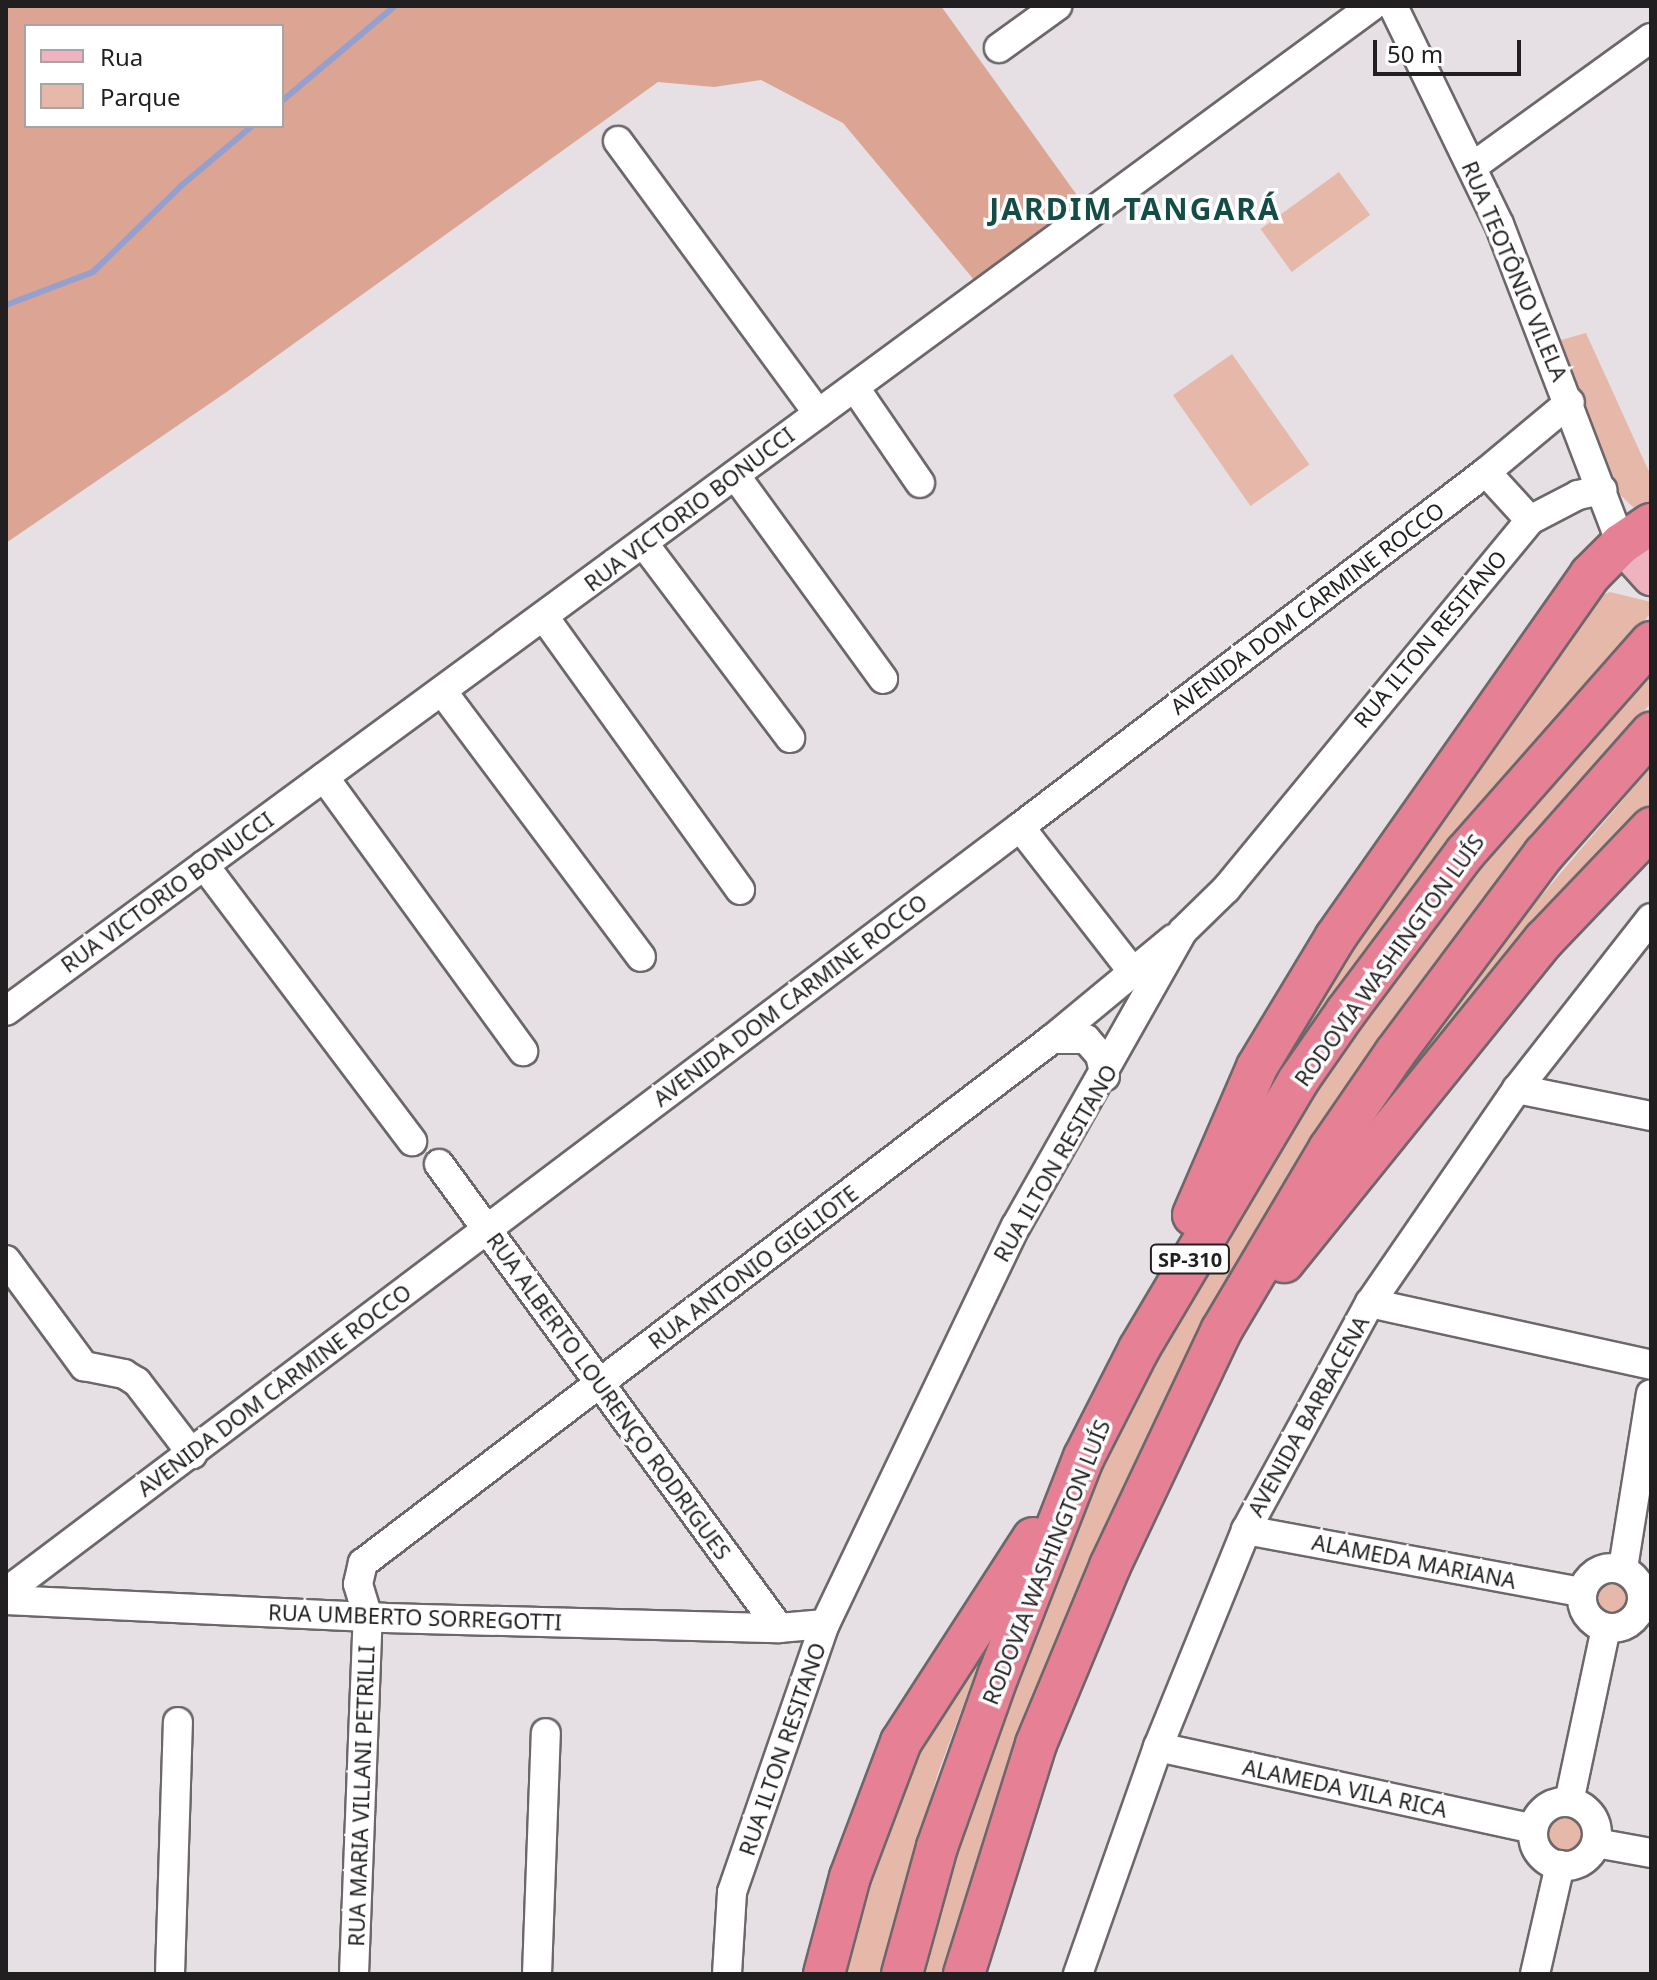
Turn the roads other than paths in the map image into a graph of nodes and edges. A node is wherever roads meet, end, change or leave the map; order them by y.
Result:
1 (1057, 6) edge
2 (1372, 6) edge
3 (1393, 6) edge
4 (1651, 38) edge
5 (999, 48) dead end
6 (618, 141) dead end
7 (1472, 167) junction
8 (855, 388) junction
9 (1570, 402) junction
10 (818, 413) junction
11 (1486, 472) junction
12 (735, 475) junction
13 (920, 483) dead end
14 (1602, 490) junction
15 (1530, 520) junction
16 (1636, 534) edge
17 (644, 544) junction
18 (1651, 577) edge
19 (544, 617) junction
20 (1651, 642) edge
21 (883, 679) dead end
22 (442, 691) junction
23 (1651, 733) edge
24 (790, 738) dead end
25 (324, 777) junction
26 (1020, 827) junction
27 (1651, 828) edge
28 (204, 865) junction
29 (740, 890) dead end
30 (1651, 918) edge
31 (1183, 931) junction
32 (641, 957) dead end
33 (1133, 972) junction
34 (6, 1011) edge
35 (1052, 1039) junction
36 (523, 1051) dead end
37 (1105, 1076) junction
38 (1517, 1089) junction
39 (1651, 1116) edge
40 (412, 1141) dead end
41 (439, 1164) dead end
42 (486, 1228) junction
43 (6, 1260) edge
44 (1370, 1303) junction
45 (1139, 1349) junction
46 (1651, 1365) edge
47 (603, 1383) junction
48 (1651, 1394) edge
49 (1179, 1423) junction
50 (192, 1454) junction
51 (1084, 1457) junction
52 (1246, 1530) junction
53 (1623, 1568) junction
54 (6, 1592) edge
55 (1582, 1592) junction
56 (6, 1600) edge
57 (1646, 1605) edge
58 (368, 1617) junction
59 (825, 1624) junction
60 (779, 1628) junction
61 (1606, 1628) junction
62 (178, 1722) dead end
63 (546, 1733) dead end
64 (1158, 1747) junction
65 (1569, 1802) junction
66 (1533, 1829) junction
67 (1596, 1843) junction
68 (1651, 1853) edge
69 (1560, 1865) junction
70 (170, 1974) edge
71 (354, 1974) edge
72 (537, 1974) edge
73 (727, 1974) edge
74 (824, 1974) edge
75 (902, 1974) edge
76 (964, 1974) edge
77 (1078, 1974) edge
78 (1535, 1974) edge

1 - 5 street
2 - 8 street, RUA VICTORIO BONUCCI
3 - 7 street, RUA TEOTÔNIO VILELA
4 - 7 street
6 - 10 street
7 - 9 street, RUA TEOTÔNIO VILELA
8 - 10 street, RUA VICTORIO BONUCCI
8 - 13 street
9 - 11 street, AVENIDA DOM CARMINE ROCCO
9 - 14 street, RUA TEOTÔNIO VILELA
10 - 12 street, RUA VICTORIO BONUCCI
11 - 15 street
11 - 26 street, AVENIDA DOM CARMINE ROCCO
12 - 17 street, RUA VICTORIO BONUCCI
12 - 21 street
14 - 15 street, RUA ILTON RESITANO
14 - 16 street, RUA TEOTÔNIO VILELA
15 - 31 street, RUA ILTON RESITANO
16 - 18 main road
16 - 45 highway
17 - 19 street, RUA VICTORIO BONUCCI
17 - 24 street
19 - 22 street, RUA VICTORIO BONUCCI
19 - 29 street
20 - 45 highway, RODOVIA WASHINGTON LUÍS / SP-310
22 - 25 street, RUA VICTORIO BONUCCI
22 - 32 street
23 - 49 highway, SP-310
25 - 28 street, RUA VICTORIO BONUCCI
25 - 36 street
26 - 33 street
26 - 42 street, AVENIDA DOM CARMINE ROCCO
27 - 49 highway
28 - 34 street, RUA VICTORIO BONUCCI
28 - 40 street
30 - 38 street, AVENIDA BARBACENA
31 - 33 street, RUA ANTONIO GIGLIOTE
31 - 37 street, RUA ILTON RESITANO
33 - 35 street, RUA ANTONIO GIGLIOTE
35 - 37 street
35 - 47 street, RUA ANTONIO GIGLIOTE
37 - 59 street, RUA ILTON RESITANO
38 - 39 street
38 - 44 street, AVENIDA BARBACENA
41 - 42 street, RUA ALBERTO LOURENÇO RODRIGUES
42 - 47 street, RUA ALBERTO LOURENÇO RODRIGUES
42 - 50 street, AVENIDA DOM CARMINE ROCCO
43 - 50 street
44 - 46 street
44 - 52 street, AVENIDA BARBACENA
45 - 51 highway, RODOVIA WASHINGTON LUÍS / SP-310
47 - 58 street, RUA ANTONIO GIGLIOTE
47 - 60 street, RUA ALBERTO LOURENÇO RODRIGUES
48 - 53 street
49 - 76 highway, SP-310
50 - 54 street, AVENIDA DOM CARMINE ROCCO
51 - 74 highway
51 - 75 highway, RODOVIA WASHINGTON LUÍS / SP-310
52 - 55 street, ALAMEDA MARIANA
52 - 64 street, AVENIDA BARBACENA
53 - 55 street
53 - 57 street
55 - 61 street
56 - 58 street, RUA UMBERTO SORREGOTTI
57 - 61 street
58 - 60 street, RUA UMBERTO SORREGOTTI
58 - 71 street, RUA MARIA VILLANI PETRILLI
59 - 60 street, RUA UMBERTO SORREGOTTI
59 - 73 street, RUA ILTON RESITANO
61 - 65 street
62 - 70 street
63 - 72 street
64 - 66 street, ALAMEDA VILA RICA
64 - 77 street, AVENIDA BARBACENA
65 - 66 street
65 - 67 street
66 - 69 street
67 - 68 street
67 - 69 street
69 - 78 street

